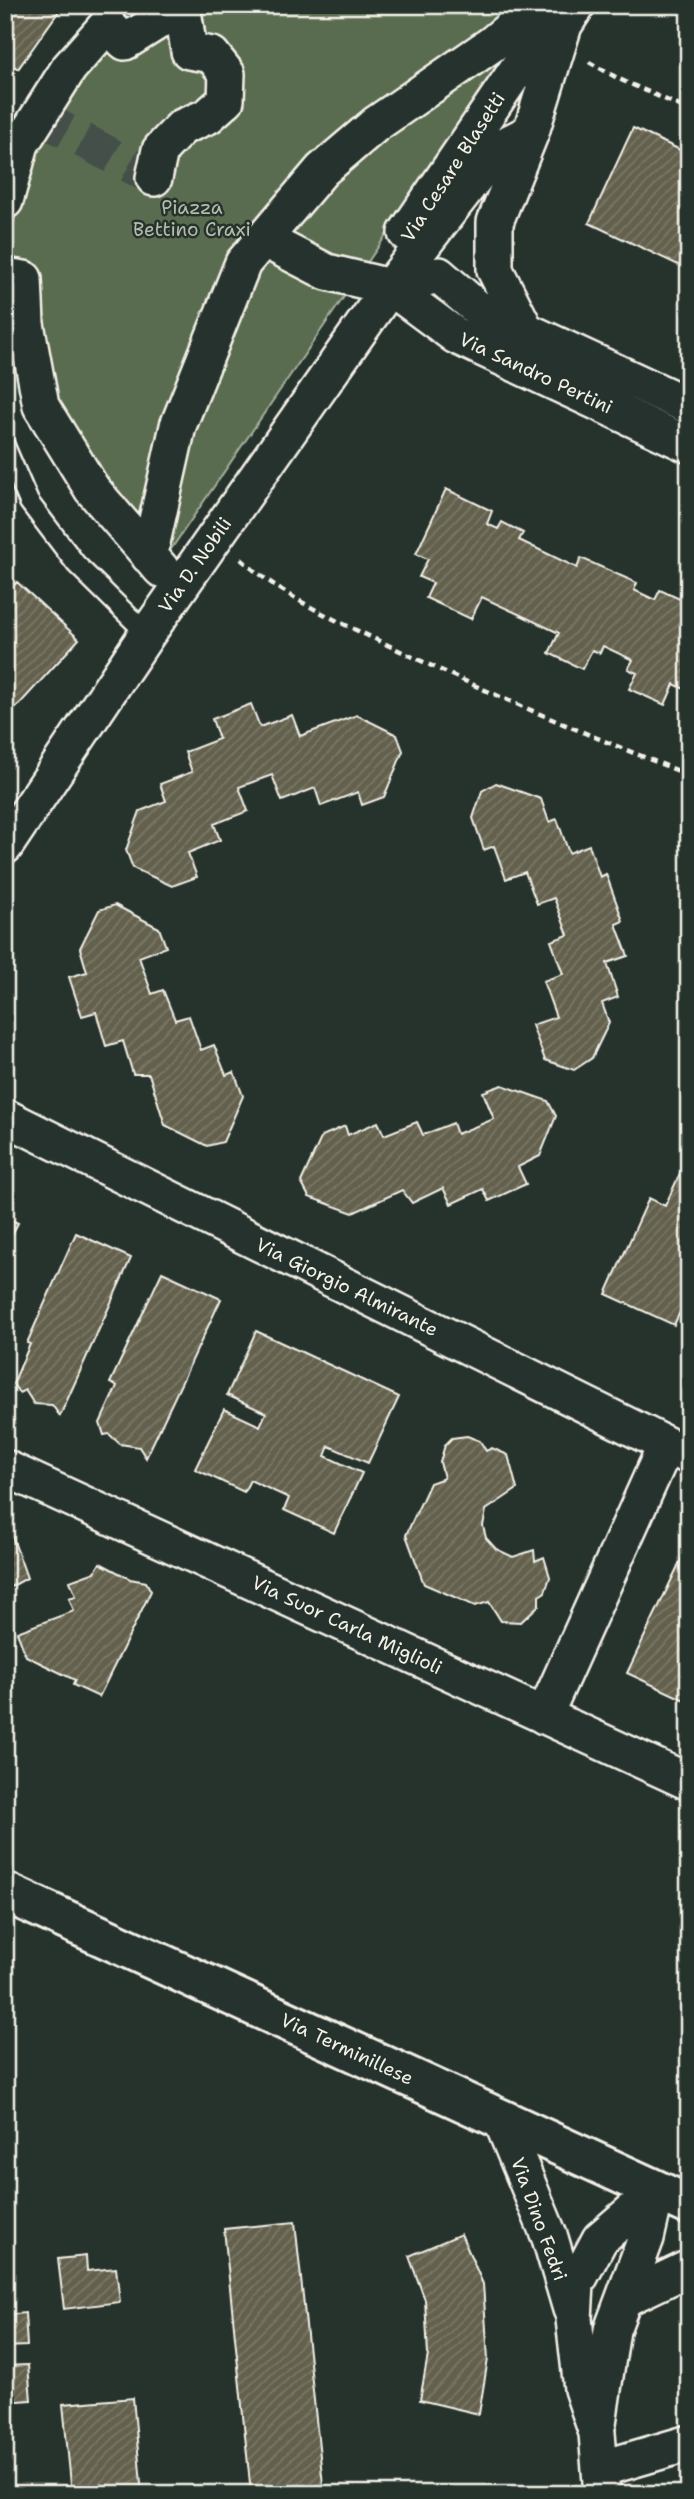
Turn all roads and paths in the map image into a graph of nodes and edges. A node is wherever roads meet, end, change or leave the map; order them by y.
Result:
1 (531, 7) edge
2 (184, 11) edge
3 (570, 15) edge
4 (587, 62) dead end
5 (689, 110) edge
6 (531, 132) junction
7 (13, 140) edge
8 (154, 178) dead end
9 (5, 201) edge
10 (263, 239) junction
11 (5, 276) edge
12 (390, 288) junction
13 (526, 331) junction
14 (689, 407) edge
15 (689, 445) edge
16 (5, 446) edge
17 (216, 536) junction
18 (149, 556) junction
19 (179, 589) junction
20 (147, 634) junction
21 (689, 775) edge
22 (5, 846) edge
23 (5, 1117) edge
24 (678, 1451) edge
25 (5, 1468) edge
26 (544, 1716) junction
27 (689, 1782) edge
28 (5, 1892) edge
29 (501, 2119) junction
30 (673, 2197) edge
31 (689, 2268) edge
32 (626, 2298) junction
33 (574, 2319) junction
34 (597, 2433) junction
35 (689, 2444) edge
36 (601, 2482) edge

1 - 3 street
1 - 10 street
2 - 7 street
2 - 8 street
3 - 6 street
3 - 12 street, Via Cesare Blasetti
4 - 5 path
6 - 12 street, Via Cesare Blasetti
6 - 13 street
7 - 9 street
10 - 12 street
10 - 18 street
11 - 18 street
12 - 13 street, Via Sandro Pertini
12 - 15 street, Via Sandro Pertini
12 - 17 street, Via D. Nobili
13 - 14 street, Via Sandro Pertini
16 - 20 lane
17 - 19 street, Via D. Nobili
17 - 21 path
18 - 19 street
19 - 20 street, Via D. Nobili
20 - 22 street, Via D. Nobili
23 - 24 street, Via Giorgio Almirante
24 - 26 street
25 - 26 street, Via Suor Carla Miglioli
26 - 27 street, Via Suor Carla Miglioli
28 - 29 main road, Via Terminillese
29 - 30 main road, Via Terminillese
29 - 33 street, Via Dino Fedri
30 - 32 street, Via Dino Fedri
30 - 33 street, Via Dino Fedri
31 - 32 street
32 - 34 street, Via Dino Fedri
33 - 34 street, Via Dino Fedri
34 - 36 street, Via Dino Fedri
35 - 36 street

